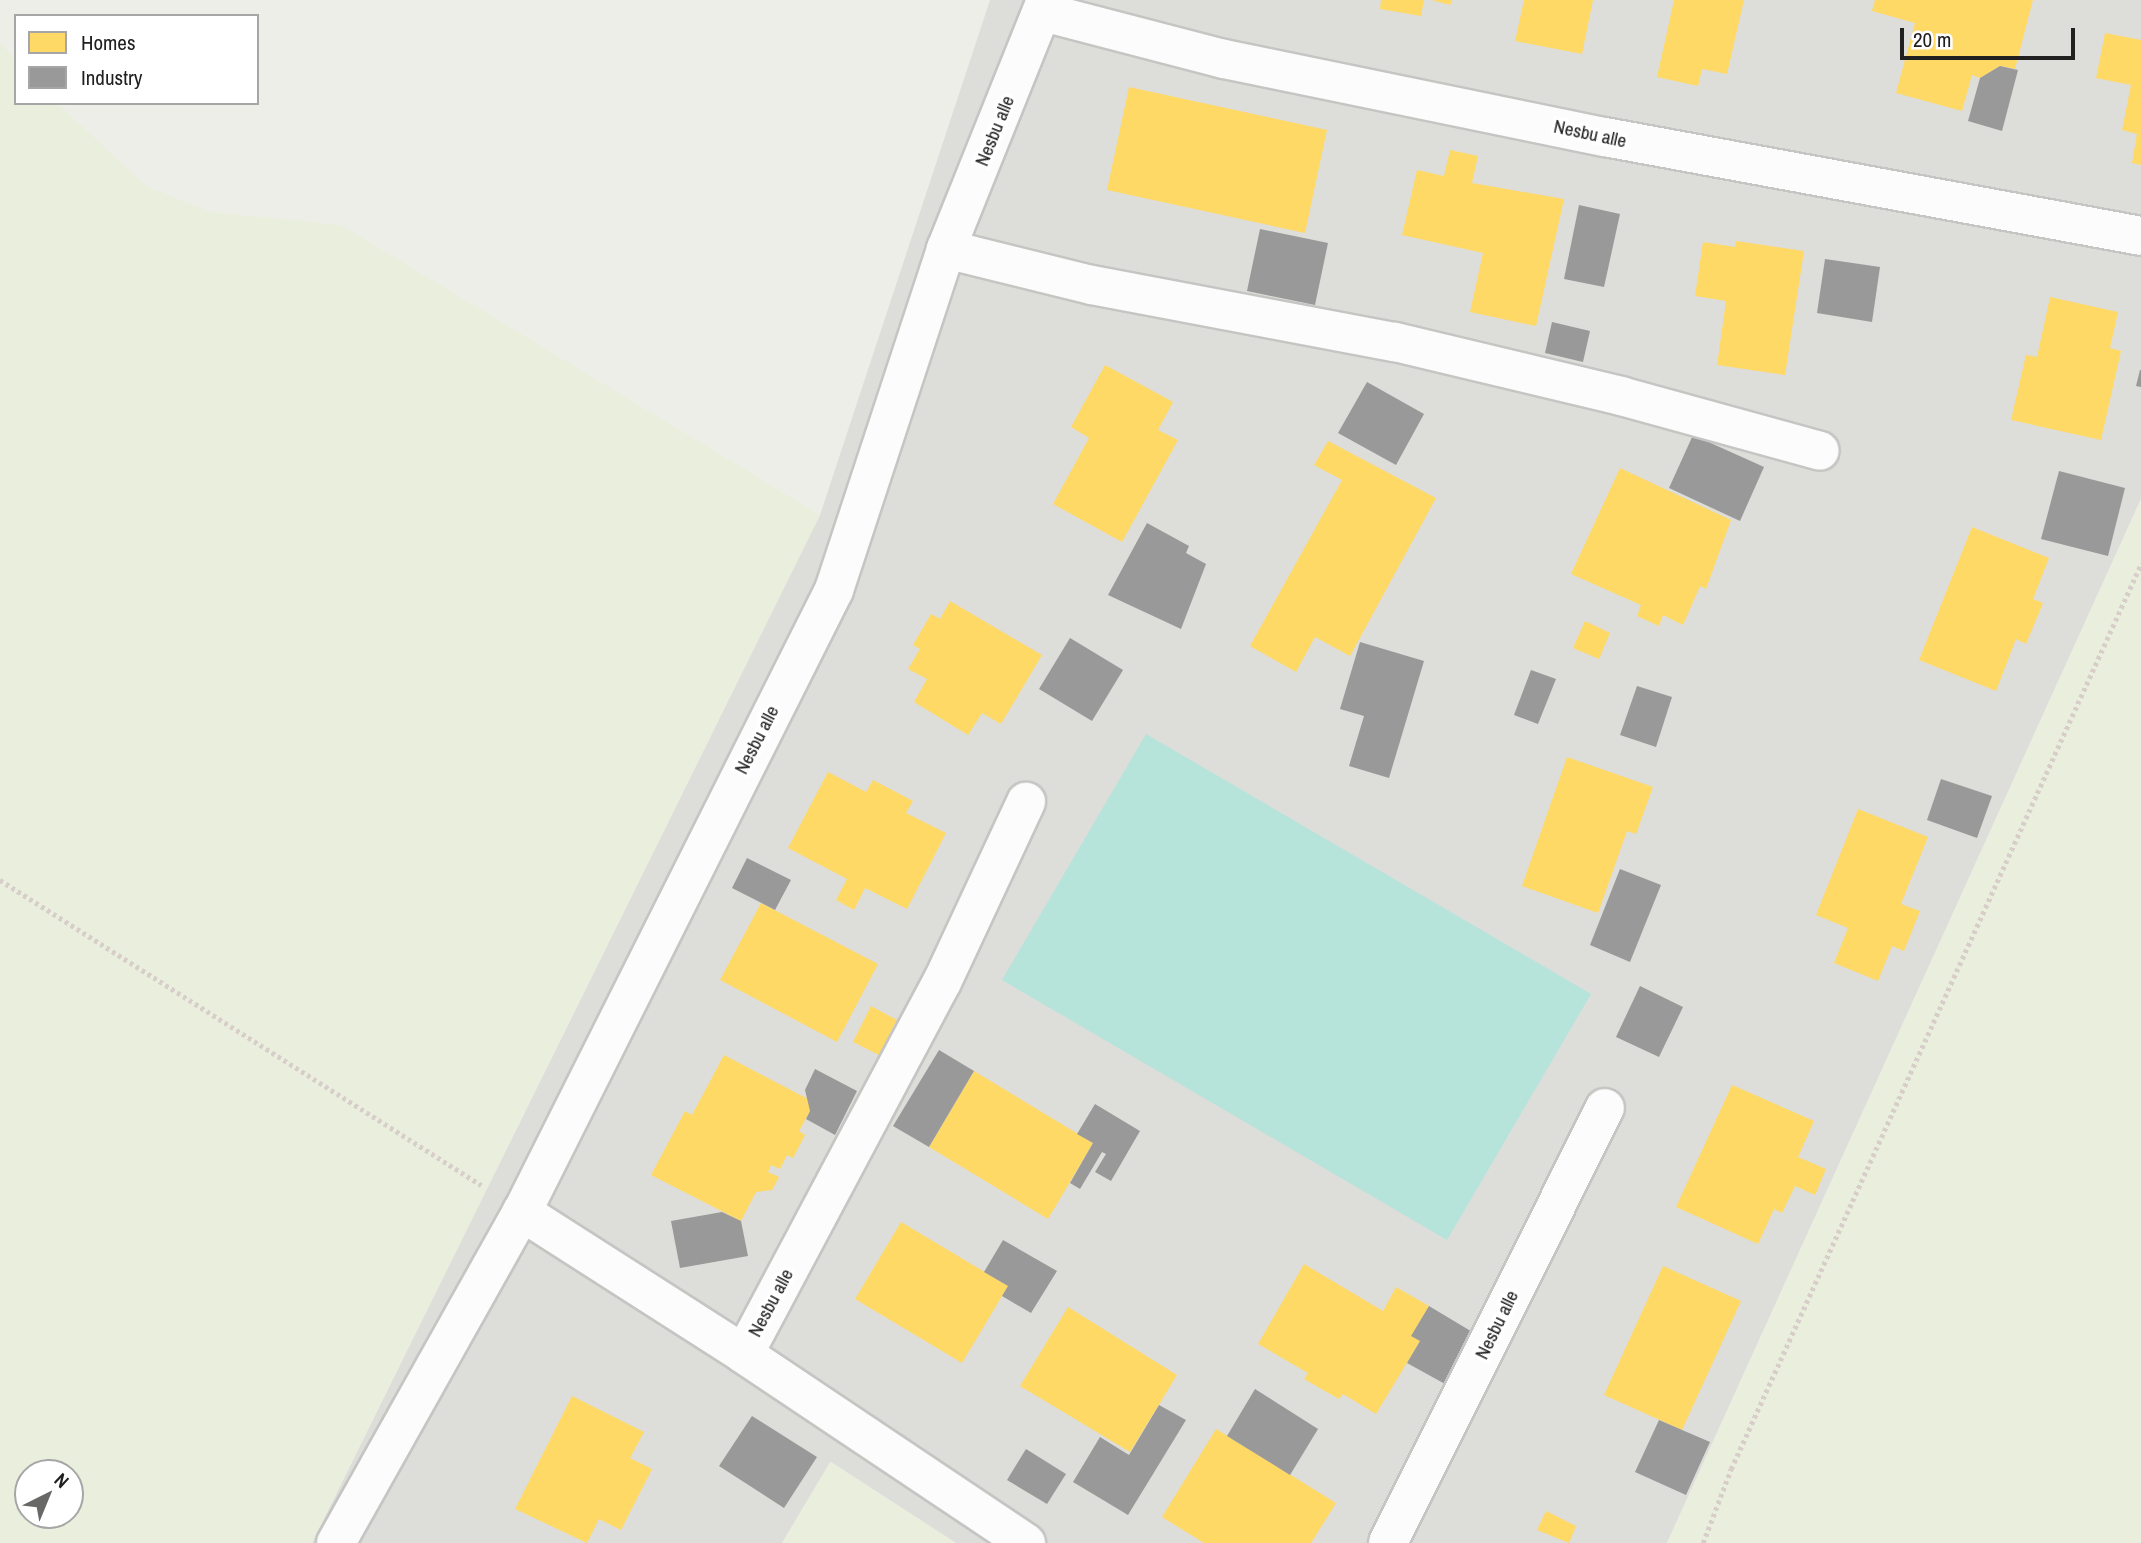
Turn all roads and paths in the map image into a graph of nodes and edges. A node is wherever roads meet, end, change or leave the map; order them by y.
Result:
1 (1044, 6) edge
2 (2141, 236) edge
3 (946, 249) junction
4 (1820, 451) dead end
5 (2141, 564) edge
6 (1026, 802) dead end
7 (0, 880) edge
8 (1605, 1108) dead end
9 (522, 1212) junction
10 (744, 1354) junction
11 (336, 1543) edge
12 (1026, 1543) edge
13 (1388, 1543) edge
14 (1703, 1543) edge

1 - 2 street, Nesbu alle
1 - 3 street, Nesbu alle
3 - 4 street
3 - 9 street, Nesbu alle
5 - 14 path
6 - 10 street, Nesbu alle
7 - 9 path
8 - 13 street, Nesbu alle
9 - 10 street, Nesbu alle
9 - 11 street, Nesbu alle
10 - 12 street, Nesbu alle

